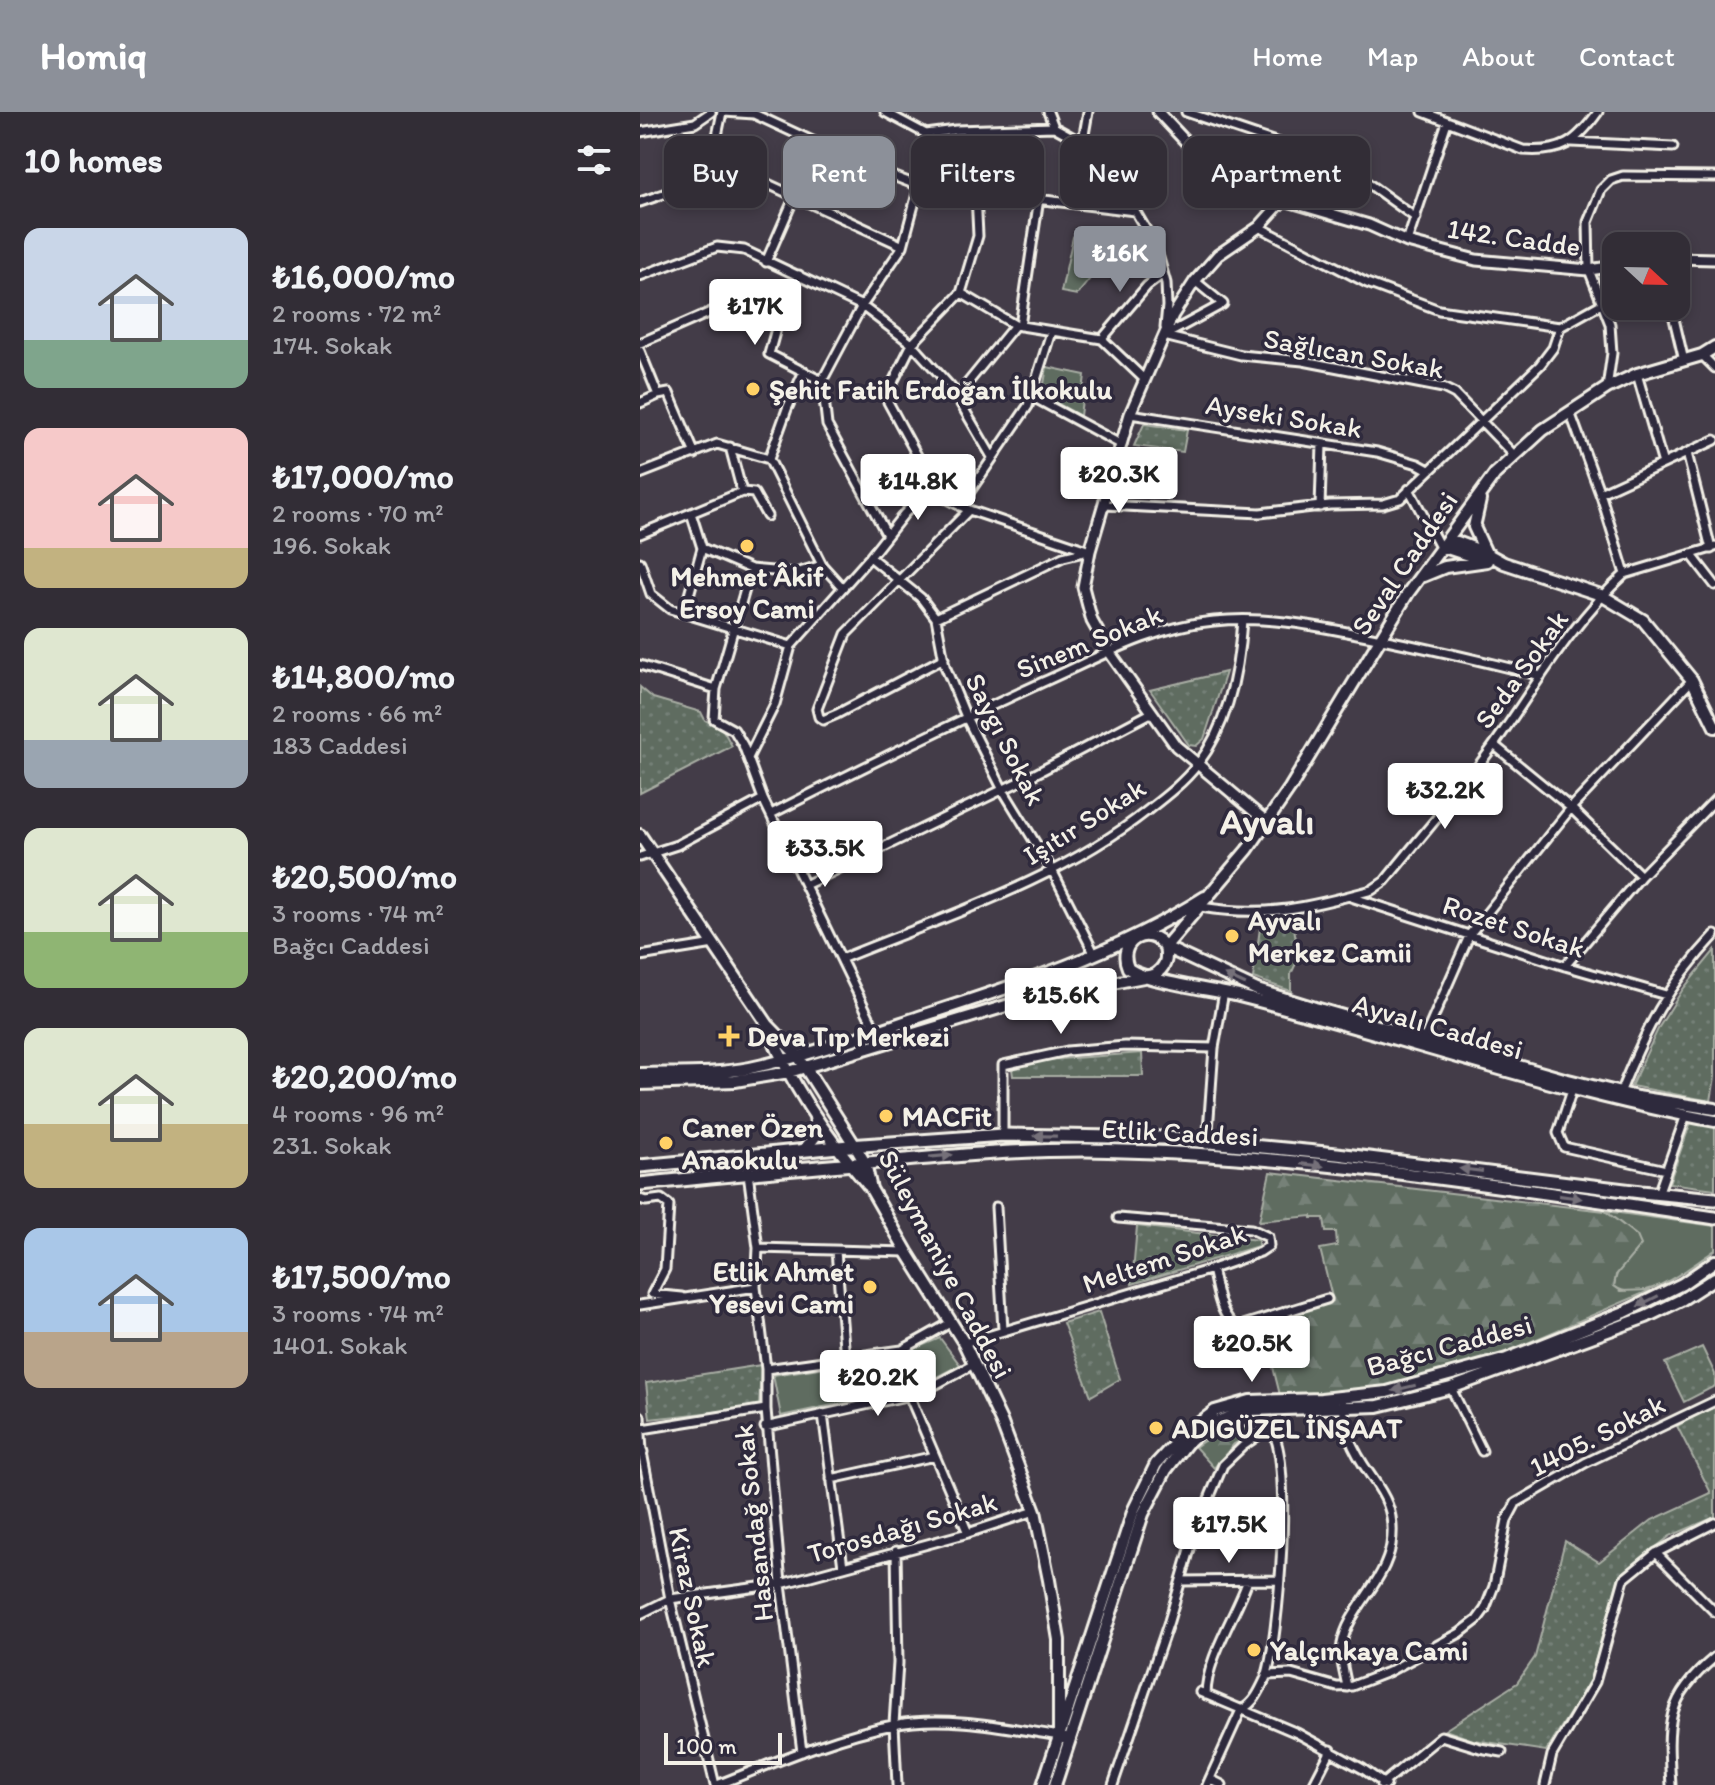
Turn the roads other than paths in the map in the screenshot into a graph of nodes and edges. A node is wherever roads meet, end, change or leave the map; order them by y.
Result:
1 (711, 112) edge
2 (723, 112) edge
3 (885, 112) edge
4 (1048, 112) edge
5 (1088, 112) edge
6 (1158, 112) edge
7 (1186, 112) edge
8 (1423, 112) edge
9 (1598, 112) edge
10 (1447, 122) junction
11 (1054, 127) junction
12 (640, 132) edge
13 (926, 134) joint
14 (717, 136) edge
15 (1070, 136) edge
16 (1084, 136) edge
17 (1183, 139) edge
18 (1572, 142) junction
19 (1673, 147) dead end
20 (1715, 177) edge
21 (911, 183) edge
22 (664, 194) edge
23 (640, 202) edge
24 (790, 208) edge
25 (817, 208) edge
26 (913, 208) edge
27 (977, 208) edge
28 (1037, 208) edge
29 (1114, 208) edge
30 (1133, 208) edge
31 (1276, 208) edge
32 (1313, 208) edge
33 (1135, 211) junction
34 (1416, 218) junction
35 (1259, 227) junction
36 (1407, 242) junction
37 (903, 246) junction
38 (1690, 258) edge
39 (1715, 259) edge
40 (766, 262) junction
41 (1602, 268) edge
42 (1589, 270) junction
43 (1163, 274) junction
44 (799, 275) junction
45 (640, 276) edge
46 (1195, 281) junction
47 (961, 293) junction
48 (1602, 301) edge
49 (1602, 304) edge
50 (862, 306) junction
51 (1609, 320) edge
52 (1674, 320) edge
53 (777, 325) junction
54 (1018, 325) junction
55 (1560, 327) junction
56 (1051, 332) junction
57 (1164, 336) junction
58 (1102, 339) junction
59 (640, 343) edge
60 (912, 344) junction
61 (1715, 347) edge
62 (640, 351) edge
63 (1702, 355) junction
64 (1684, 361) junction
65 (1715, 368) edge
66 (804, 371) junction
67 (1637, 374) junction
68 (1144, 379) junction
69 (822, 381) junction
70 (1607, 388) junction
71 (658, 395) junction
72 (957, 396) junction
73 (1031, 396) junction
74 (640, 403) edge
75 (1570, 412) junction
76 (1130, 414) junction
77 (1480, 423) junction
78 (1715, 440) edge
79 (1322, 444) junction
80 (1122, 445) junction
81 (730, 447) junction
82 (1687, 453) junction
83 (695, 454) junction
84 (1514, 455) junction
85 (992, 457) junction
86 (769, 459) junction
87 (1663, 464) junction
88 (1429, 470) junction
89 (640, 474) edge
90 (1485, 487) junction
91 (1409, 489) junction
92 (928, 490) junction
93 (742, 492) junction
94 (1600, 493) junction
95 (1105, 505) junction
96 (960, 506) junction
97 (1320, 507) junction
98 (969, 510) junction
99 (691, 513) junction
100 (767, 516) dead end
101 (640, 534) edge
102 (887, 535) junction
103 (1445, 545) junction
104 (702, 548) junction
105 (1713, 548) edge
106 (1090, 551) junction
107 (1691, 554) junction
108 (870, 557) junction
109 (1487, 557) junction
110 (640, 562) edge
111 (822, 565) junction
112 (751, 569) junction
113 (1625, 574) junction
114 (1422, 576) junction
115 (899, 580) junction
116 (1715, 585) edge
117 (842, 587) junction
118 (1601, 595) junction
119 (684, 613) junction
120 (936, 618) junction
121 (1242, 620) junction
122 (736, 629) junction
123 (1380, 639) junction
124 (791, 646) junction
125 (1110, 653) junction
126 (944, 658) junction
127 (640, 665) edge
128 (1541, 676) junction
129 (1692, 680) junction
130 (716, 689) junction
131 (1151, 713) junction
132 (966, 717) junction
133 (1715, 727) edge
134 (1494, 745) junction
135 (748, 758) junction
136 (1198, 764) junction
137 (1003, 790) junction
138 (763, 799) junction
139 (1715, 800) edge
140 (1571, 808) junction
141 (771, 814) junction
142 (1267, 822) junction
143 (640, 835) edge
144 (652, 854) junction
145 (640, 857) edge
146 (1052, 870) junction
147 (1641, 876) junction
148 (805, 885) junction
149 (1210, 894) junction
150 (1349, 897) junction
151 (1201, 907) junction
152 (1470, 934) junction
153 (1715, 935) edge
154 (1137, 937) junction
155 (714, 944) junction
156 (1165, 947) junction
157 (1095, 955) junction
158 (640, 956) edge
159 (841, 959) junction
160 (1565, 966) junction
161 (1147, 977) junction
162 (1224, 992) junction
163 (1666, 995) junction
164 (768, 1025) junction
165 (876, 1031) junction
166 (1424, 1039) junction
167 (1214, 1048) junction
168 (798, 1056) junction
169 (781, 1060) junction
170 (804, 1067) junction
171 (789, 1072) junction
172 (640, 1074) edge
173 (640, 1084) edge
174 (1572, 1090) junction
175 (1620, 1093) junction
176 (1715, 1109) edge
177 (813, 1111) junction
178 (1686, 1115) junction
179 (1715, 1121) edge
180 (1003, 1135) junction
181 (1207, 1141) junction
182 (855, 1146) junction
183 (839, 1147) junction
184 (804, 1150) junction
185 (1207, 1156) junction
186 (865, 1163) junction
187 (850, 1164) junction
188 (640, 1166) edge
189 (1666, 1170) junction
190 (748, 1173) junction
191 (640, 1184) edge
192 (871, 1189) junction
193 (1658, 1194) junction
194 (640, 1199) edge
195 (1715, 1199) edge
196 (996, 1207) dead end
197 (1118, 1218) dead end
198 (1715, 1218) edge
199 (758, 1248) junction
200 (836, 1251) junction
201 (907, 1252) junction
202 (1715, 1261) edge
203 (1212, 1269) junction
204 (1715, 1278) edge
205 (756, 1287) junction
206 (682, 1297) junction
207 (1327, 1299) dead end
208 (640, 1305) edge
209 (1286, 1311) junction
210 (952, 1322) junction
211 (1003, 1330) junction
212 (964, 1343) junction
213 (1206, 1357) dead end
214 (845, 1358) junction
215 (974, 1364) junction
216 (766, 1369) junction
217 (1451, 1388) junction
218 (909, 1395) junction
219 (1340, 1397) junction
220 (1715, 1401) edge
221 (766, 1409) junction
222 (1344, 1409) junction
223 (823, 1414) junction
224 (640, 1416) edge
225 (1222, 1419) junction
226 (765, 1427) junction
227 (1269, 1428) junction
228 (642, 1429) junction
229 (1482, 1451) dead end
230 (641, 1452) edge
231 (935, 1456) junction
232 (831, 1479) junction
233 (1035, 1511) junction
234 (1715, 1523) edge
235 (968, 1533) junction
236 (896, 1551) junction
237 (1656, 1553) junction
238 (843, 1567) junction
239 (1248, 1580) junction
240 (1278, 1580) junction
241 (1181, 1581) junction
242 (781, 1584) junction
243 (670, 1599) junction
244 (1715, 1612) edge
245 (640, 1614) edge
246 (1713, 1662) edge
247 (1266, 1675) junction
248 (1347, 1687) junction
249 (1241, 1710) junction
250 (894, 1724) junction
251 (1064, 1738) junction
252 (1331, 1750) junction
253 (802, 1752) junction
254 (1502, 1752) dead end
255 (1209, 1782) edge
256 (1383, 1784) edge
257 (716, 1785) edge
258 (897, 1785) edge
259 (1043, 1785) edge
260 (1055, 1785) edge
261 (1113, 1785) edge
262 (1222, 1785) edge
263 (1313, 1785) edge
264 (1545, 1785) edge
265 (1671, 1785) edge

1 - 12 street
2 - 14 street
2 - 21 street
3 - 13 street
4 - 11 street
5 - 16 street
6 - 17 street, 142. Cadde
7 - 34 street
8 - 10 street
9 - 18 street
10 - 18 street
10 - 34 street
11 - 13 street
11 - 15 street
18 - 19 street
20 - 42 street
22 - 23 street
24 - 40 street
25 - 37 street
26 - 37 street
27 - 47 street
28 - 54 street
29 - 33 street
30 - 33 street
31 - 35 street
32 - 36 street, 142. Cadde
33 - 43 street
34 - 36 street
35 - 46 street
35 - 55 street
36 - 42 street, 142. Cadde
37 - 50 street
38 - 39 street
40 - 44 street
40 - 45 street
41 - 42 street, 142. Cadde
42 - 48 street
43 - 57 street
43 - 58 street
44 - 50 street
44 - 53 street
46 - 57 street
46 - 57 street
47 - 54 street
47 - 60 street
49 - 55 street
50 - 60 street
50 - 69 street
51 - 70 street
52 - 64 street
53 - 59 street
53 - 66 street
54 - 56 street
54 - 72 street
55 - 77 street
56 - 58 street
56 - 73 street
57 - 68 street
57 - 77 street, Sağlıcan Sokak
58 - 68 street
60 - 72 street
60 - 92 street
61 - 63 main road, Seval Caddesi
62 - 71 street
63 - 64 main road, Seval Caddesi
63 - 65 street
64 - 67 main road, Seval Caddesi
66 - 69 street
66 - 86 street
67 - 70 main road, Seval Caddesi
67 - 87 street
68 - 76 street
69 - 102 street
70 - 75 main road, Seval Caddesi
71 - 74 street
71 - 83 street
72 - 85 street
73 - 80 street
73 - 85 street
75 - 84 main road, Seval Caddesi
75 - 94 street
76 - 79 street, Ayseki Sokak
76 - 80 street
77 - 84 street, Sağlıcan Sokak
77 - 88 street
78 - 82 street
79 - 88 street, Ayseki Sokak
79 - 97 street
80 - 95 street
81 - 83 street
81 - 86 street
81 - 93 street
82 - 87 street
82 - 105 street
83 - 89 street
84 - 90 main road, Seval Caddesi
85 - 96 street
86 - 111 street
87 - 94 street
88 - 91 street
90 - 103 main road, Seval Caddesi
90 - 109 main road
91 - 97 street
91 - 103 street
92 - 96 street
92 - 102 street
93 - 99 street
93 - 100 street
94 - 113 street
95 - 97 street
95 - 106 street
96 - 98 street
98 - 106 street
98 - 115 street
99 - 101 street
99 - 104 street
102 - 108 street
103 - 109 main road
103 - 114 main road, Seval Caddesi
104 - 112 street
104 - 119 street
105 - 107 street
106 - 120 street
106 - 125 street
107 - 113 street
107 - 116 street
108 - 115 street
108 - 117 street
109 - 114 main road
109 - 118 main road
110 - 119 street
111 - 112 street
111 - 117 street
112 - 122 street
113 - 118 street, Seda Sokak
114 - 123 main road, Seval Caddesi
115 - 120 street
115 - 126 street
117 - 124 street
118 - 128 street, Seda Sokak
118 - 129 main road
119 - 122 street
120 - 126 street, Saygı Sokak
121 - 123 street, Sinem Sokak
121 - 125 street, Sinem Sokak
121 - 136 street, Işıtır Sokak
122 - 124 street
122 - 130 street
123 - 128 street, Sinem Sokak
123 - 142 main road, Seval Caddesi
124 - 135 street
125 - 131 street
125 - 132 street, Sinem Sokak
126 - 132 street, Saygı Sokak
127 - 130 street
128 - 134 street, Seda Sokak
129 - 133 main road
129 - 140 street
130 - 135 street
131 - 136 street
131 - 137 street
132 - 137 street, Saygı Sokak
132 - 141 street, Sinem Sokak
134 - 140 street
134 - 150 street, Seda Sokak
135 - 138 street
136 - 142 street
136 - 146 street, Işıtır Sokak
137 - 146 street, Saygı Sokak
137 - 148 street
138 - 141 street
138 - 144 street
139 - 147 street
140 - 147 street
140 - 152 street
141 - 148 street
142 - 149 main road, Seval Caddesi
143 - 144 main road, Süleymaniye Caddesi
144 - 145 street
144 - 155 main road, Süleymaniye Caddesi
146 - 157 street, Saygı Sokak
146 - 159 street, Işıtır Sokak
147 - 160 street
148 - 159 street
149 - 151 main road, Seval Caddesi
149 - 154 main road, Seval Caddesi
150 - 151 street, Seda Sokak
150 - 152 street, Rozet Sokak
151 - 156 main road, Seval Caddesi
152 - 160 street, Rozet Sokak
152 - 166 street
153 - 163 street
154 - 156 main road, Ayvalı Caddesi
154 - 157 main road
154 - 161 main road
155 - 158 street
155 - 164 main road, Süleymaniye Caddesi
156 - 161 main road
166 -> 156 main road, Ayvalı Caddesi
157 - 165 main road
159 - 165 street
160 - 163 street, Rozet Sokak
161 - 162 main road, Ayvalı Caddesi
161 - 170 main road, Ayvalı Caddesi
162 - 167 street
162 - 174 main road, Ayvalı Caddesi
163 - 175 street
164 - 168 main road, Süleymaniye Caddesi
164 - 169 main road, Süleymaniye Caddesi
165 - 168 main road
166 - 175 main road, Ayvalı Caddesi
167 - 180 street
167 - 181 street
168 - 169 main road
168 - 170 main road, Süleymaniye Caddesi
169 - 171 main road, Süleymaniye Caddesi
169 - 172 main road
170 - 171 main road, Ayvalı Caddesi
170 - 182 main road, Süleymaniye Caddesi
171 - 173 main road, Ayvalı Caddesi
171 - 177 main road, Süleymaniye Caddesi
174 - 178 main road, Ayvalı Caddesi
174 - 189 street
175 - 176 main road, Ayvalı Caddesi
177 - 183 main road, Süleymaniye Caddesi
177 - 184 main road
178 - 179 main road, Ayvalı Caddesi
178 - 189 street
181 -> 180 main road, Etlik Caddesi
180 - 182 main road, Etlik Caddesi
181 - 185 street
193 -> 181 main road, Etlik Caddesi
182 - 183 main road, Etlik Caddesi
182 - 186 main road, Süleymaniye Caddesi
183 - 184 main road, Etlik Caddesi
183 - 187 main road, Süleymaniye Caddesi
184 - 188 main road, Etlik Caddesi
186 -> 185 main road, Etlik Caddesi
185 -> 198 main road, Etlik Caddesi
186 - 187 main road, Etlik Caddesi
186 - 192 main road, Süleymaniye Caddesi
187 - 190 main road, Etlik Caddesi
187 - 192 main road, Süleymaniye Caddesi
189 - 193 street
190 - 191 main road, Etlik Caddesi
190 - 199 street
192 - 201 main road, Süleymaniye Caddesi
193 - 195 main road, Etlik Caddesi
194 - 206 street
196 - 211 street
197 - 203 street, Meltem Sokak
199 - 200 street
199 - 205 street
200 - 201 street
200 - 214 street
201 - 210 main road, Süleymaniye Caddesi
202 -> 219 main road, Bağcı Caddesi
203 - 209 street
203 - 211 street, Meltem Sokak
204 - 217 main road, Bağcı Caddesi
205 - 206 street
205 - 216 street
206 - 208 street
207 - 209 street
209 - 213 street
210 - 212 main road, Süleymaniye Caddesi
210 - 214 street
211 - 212 street, Meltem Sokak
212 - 215 main road, Süleymaniye Caddesi
214 - 216 street
215 - 218 street
215 - 233 main road, Süleymaniye Caddesi
216 - 221 street
217 - 222 main road, Bağcı Caddesi
217 - 229 street
218 - 223 street
218 - 231 street
219 - 222 street
219 - 251 main road, Bağcı Caddesi
220 - 248 street, 1405. Sokak
221 - 226 street, Hasandağ Sokak
221 - 228 street, Hasandağ Sokak
222 - 225 main road, Bağcı Caddesi
222 - 248 street
223 - 226 street
223 - 232 street
224 - 228 street, Kiraz Sokak
225 - 227 street
225 - 251 main road, Bağcı Caddesi
226 - 242 street, Hasandağ Sokak
227 - 240 street
227 - 241 street
228 - 230 street, Kiraz Sokak
230 - 243 street, Kiraz Sokak
231 - 232 street
231 - 235 street
232 - 238 street
233 - 235 street, Torosdağı Sokak
233 - 251 main road, Süleymaniye Caddesi
234 - 237 street
235 - 236 street, Torosdağı Sokak
236 - 238 street, Torosdağı Sokak
236 - 250 street
237 - 244 street
237 - 264 street
238 - 242 street, Torosdağı Sokak
239 - 240 street
239 - 241 street
239 - 249 street
240 - 247 street
241 - 261 street
242 - 243 street, Torosdağı Sokak
242 - 253 street, Hasandağ Sokak
243 - 245 street, Torosdağı Sokak
243 - 257 street, Kiraz Sokak
246 - 265 street
247 - 248 street
247 - 249 street
249 - 252 street
249 - 255 street
250 - 251 street
250 - 253 street
250 - 258 street
251 - 259 main road, Bağcı Caddesi
251 - 260 main road, Bağcı Caddesi
252 - 256 street
252 - 263 street
253 - 257 street
254 - 256 street
255 - 262 street

